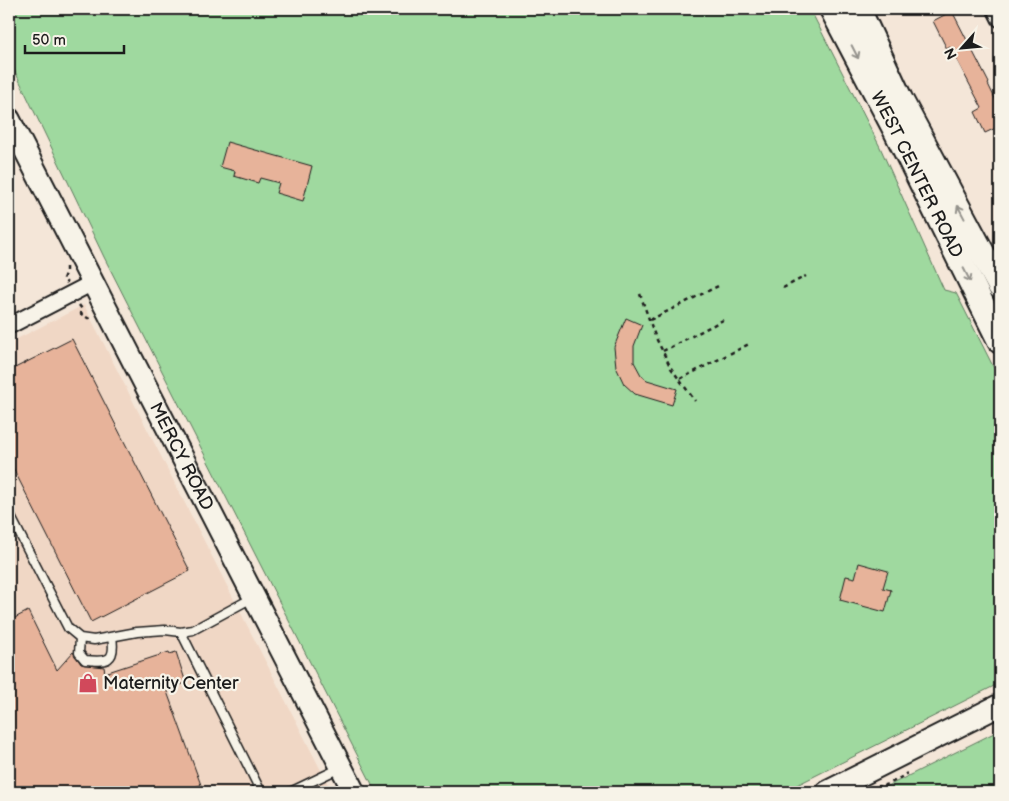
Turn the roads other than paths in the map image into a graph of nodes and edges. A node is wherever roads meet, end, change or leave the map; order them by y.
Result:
1 (832, 9) edge
2 (858, 9) edge
3 (995, 9) edge
4 (1000, 19) edge
5 (9, 119) edge
6 (94, 282) junction
7 (1000, 286) edge
8 (9, 326) edge
9 (1000, 341) edge
10 (9, 513) edge
11 (254, 597) junction
12 (181, 632) junction
13 (112, 637) junction
14 (80, 638) junction
15 (1000, 705) edge
16 (342, 767) junction
17 (261, 792) edge
18 (290, 792) edge
19 (354, 792) edge
20 (827, 792) edge

1 -> 9 main road, WEST CENTER ROAD
7 -> 2 main road, WEST CENTER ROAD
3 - 4 street
5 - 6 main road, MERCY ROAD
6 - 8 street
6 - 11 main road, MERCY ROAD
10 - 14 lane
11 - 12 lane
11 - 16 main road, MERCY ROAD
12 - 13 lane
12 - 17 lane
13 - 14 lane
13 - 14 lane
15 - 20 main road
16 - 18 lane
16 - 19 main road, MERCY ROAD

